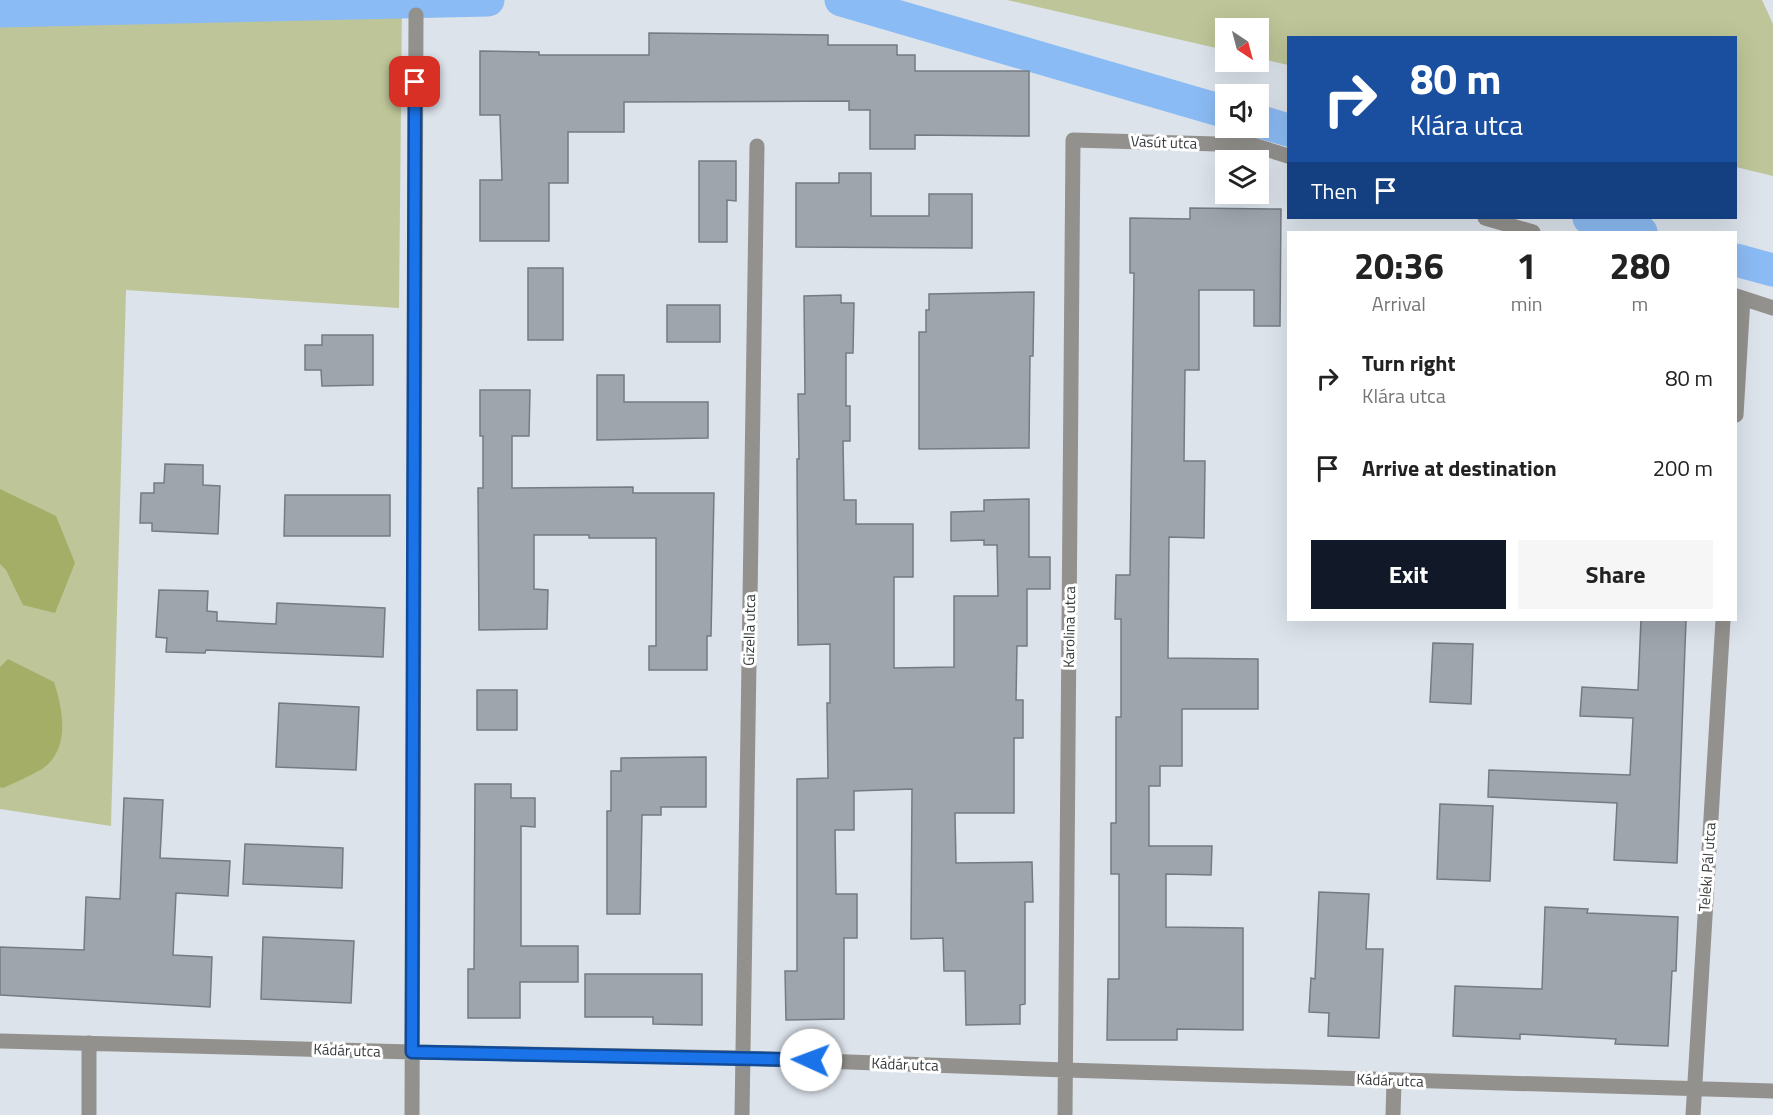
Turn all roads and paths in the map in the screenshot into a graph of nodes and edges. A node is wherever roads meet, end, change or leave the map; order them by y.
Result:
1 (416, 15) dead end
2 (1073, 140) joint
3 (757, 146) dead end
4 (1287, 156) edge
5 (1488, 219) edge
6 (1530, 231) edge
7 (1739, 297) edge
8 (1773, 308) edge
9 (1737, 376) edge
10 (1723, 621) edge
11 (0, 1041) edge
12 (89, 1043) junction
13 (412, 1052) junction
14 (742, 1058) junction
15 (1065, 1070) junction
16 (1394, 1081) junction
17 (1694, 1089) junction
18 (1773, 1091) edge
19 (89, 1115) edge
20 (412, 1115) edge
21 (742, 1115) edge
22 (1065, 1115) edge
23 (1393, 1115) edge
24 (1693, 1115) edge

1 - 13 street
2 - 4 street, Vasút utca
2 - 15 street, Karolina utca
3 - 14 street, Gizella utca
5 - 6 street
7 - 8 street
7 - 9 street
10 - 17 street, Teleki Pál utca
11 - 12 street, Kádár utca
12 - 13 street, Kádár utca
12 - 19 street
13 - 14 street, Kádár utca
13 - 20 street
14 - 15 street, Kádár utca
14 - 21 street, Gizella utca
15 - 16 street, Kádár utca
15 - 22 street, Karolina utca
16 - 17 street, Kádár utca
16 - 23 street
17 - 18 street, Kádár utca
17 - 24 street, Teleki Pál utca

